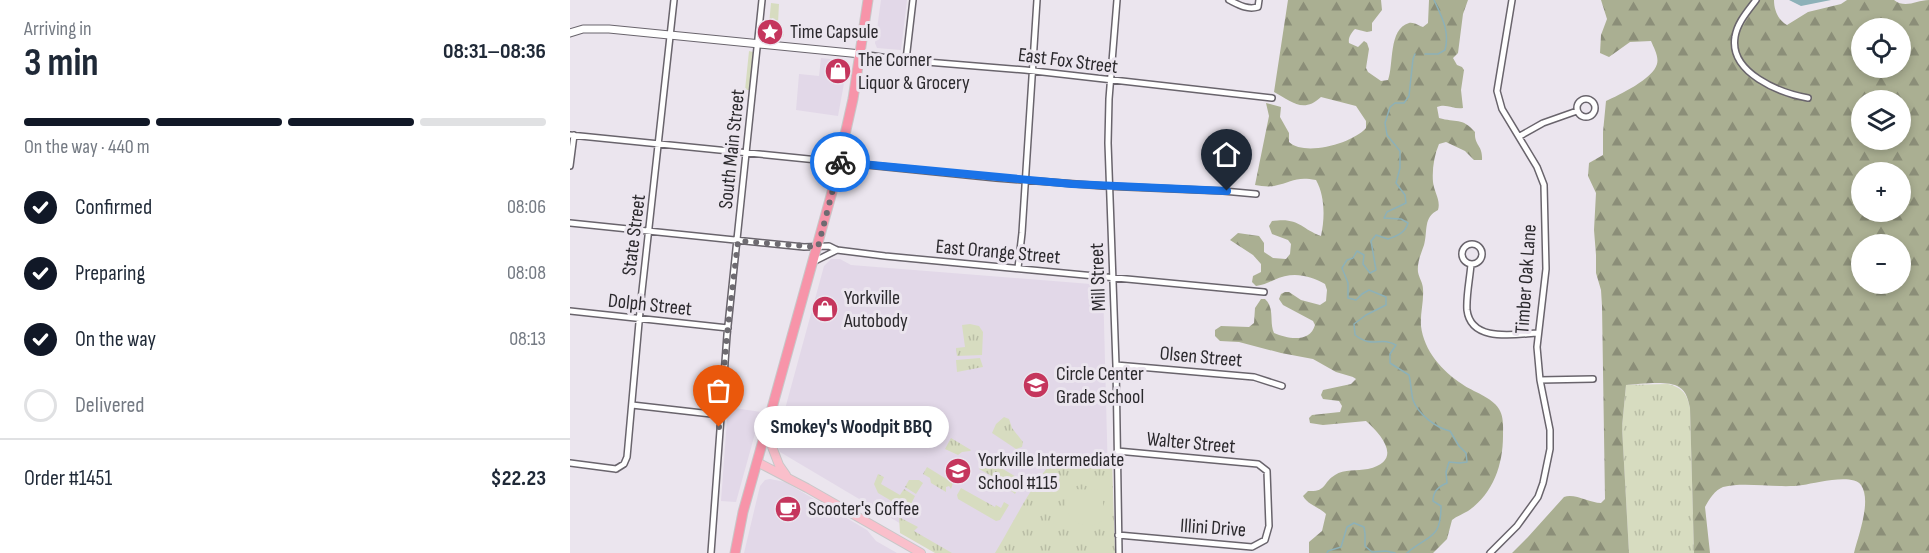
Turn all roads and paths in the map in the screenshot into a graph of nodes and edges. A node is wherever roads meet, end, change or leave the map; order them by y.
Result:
1 (674, 0) edge
2 (762, 0) edge
3 (868, 0) edge
4 (913, 0) edge
5 (1037, 0) edge
6 (1117, 0) edge
7 (1230, 0) edge
8 (1259, 0) edge
9 (1512, 0) edge
10 (1756, 0) edge
11 (570, 33) edge
12 (670, 35) junction
13 (758, 44) junction
14 (861, 54) junction
15 (906, 60) junction
16 (1032, 71) junction
17 (1111, 81) junction
18 (1272, 98) dead end
19 (1808, 98) dead end
20 (1576, 111) dead end
21 (572, 135) edge
22 (1520, 136) junction
23 (658, 144) junction
24 (746, 152) junction
25 (839, 161) junction
26 (570, 166) edge
27 (1024, 179) junction
28 (1109, 187) junction
29 (1256, 194) dead end
30 (570, 223) edge
31 (650, 231) junction
32 (738, 241) junction
33 (818, 247) junction
34 (837, 250) junction
35 (813, 262) junction
36 (1471, 264) dead end
37 (1018, 268) junction
38 (1113, 278) junction
39 (1264, 292) dead end
40 (570, 311) edge
41 (640, 319) junction
42 (728, 328) junction
43 (1538, 333) junction
44 (1116, 365) junction
45 (1593, 379) dead end
46 (1540, 380) junction
47 (1282, 386) dead end
48 (632, 405) junction
49 (720, 414) junction
50 (766, 431) junction
51 (1117, 451) junction
52 (756, 462) junction
53 (570, 463) edge
54 (1262, 467) joint
55 (789, 478) junction
56 (1118, 535) junction
57 (1224, 545) junction
58 (1240, 550) edge
59 (711, 553) edge
60 (735, 553) edge
61 (921, 553) edge
62 (1119, 553) edge
63 (1224, 553) edge
64 (1490, 553) edge

1 - 12 street, State Street
2 - 13 street, South Main Street
3 - 14 highway
4 - 15 street
5 - 16 street
6 - 17 street, Mill Street
7 - 8 street
9 - 22 street, Timber Oak Lane
10 - 19 street
11 - 12 street
12 - 13 street
12 - 23 street, State Street
13 - 14 street
13 - 24 street, South Main Street
14 - 15 street, East Fox Street
14 - 25 highway
15 - 16 street, East Fox Street
16 - 17 street, East Fox Street
16 - 27 street
17 - 18 street, East Fox Street
17 - 28 street, Mill Street
20 - 22 street
21 - 23 street
21 - 26 street
22 - 43 street, Timber Oak Lane
23 - 24 street
23 - 31 street, State Street
24 - 25 street
24 - 32 street, South Main Street
25 - 27 street
25 - 33 highway
27 - 28 street
27 - 37 street
28 - 29 street
28 - 38 street, Mill Street
30 - 31 street, East Orange Street
31 - 32 street, East Orange Street
31 - 41 street, State Street
32 - 33 street, East Orange Street
32 - 42 street, South Main Street
33 - 34 street, East Orange Street
33 - 35 highway
34 - 35 street
34 - 37 street, East Orange Street
35 - 50 highway
36 - 43 street
37 - 38 street, East Orange Street
38 - 39 street, East Orange Street
38 - 44 street, Mill Street
40 - 41 street, Dolph Street
41 - 42 street, Dolph Street
41 - 48 street, State Street
42 - 49 street, South Main Street
43 - 46 street, Timber Oak Lane
44 - 47 street, Olsen Street
44 - 51 street, Mill Street
45 - 46 street
46 - 64 street, Timber Oak Lane
48 - 49 street
48 - 53 street, State Street
49 - 59 street, South Main Street
50 - 52 highway
50 - 55 main road
51 - 54 street, Walter Street
51 - 56 street, Mill Street
52 - 55 main road
52 - 60 highway
54 - 58 street, Illini Drive
55 - 61 main road
56 - 57 street, Illini Drive
56 - 62 street, Mill Street
57 - 58 street, Illini Drive
57 - 63 street

